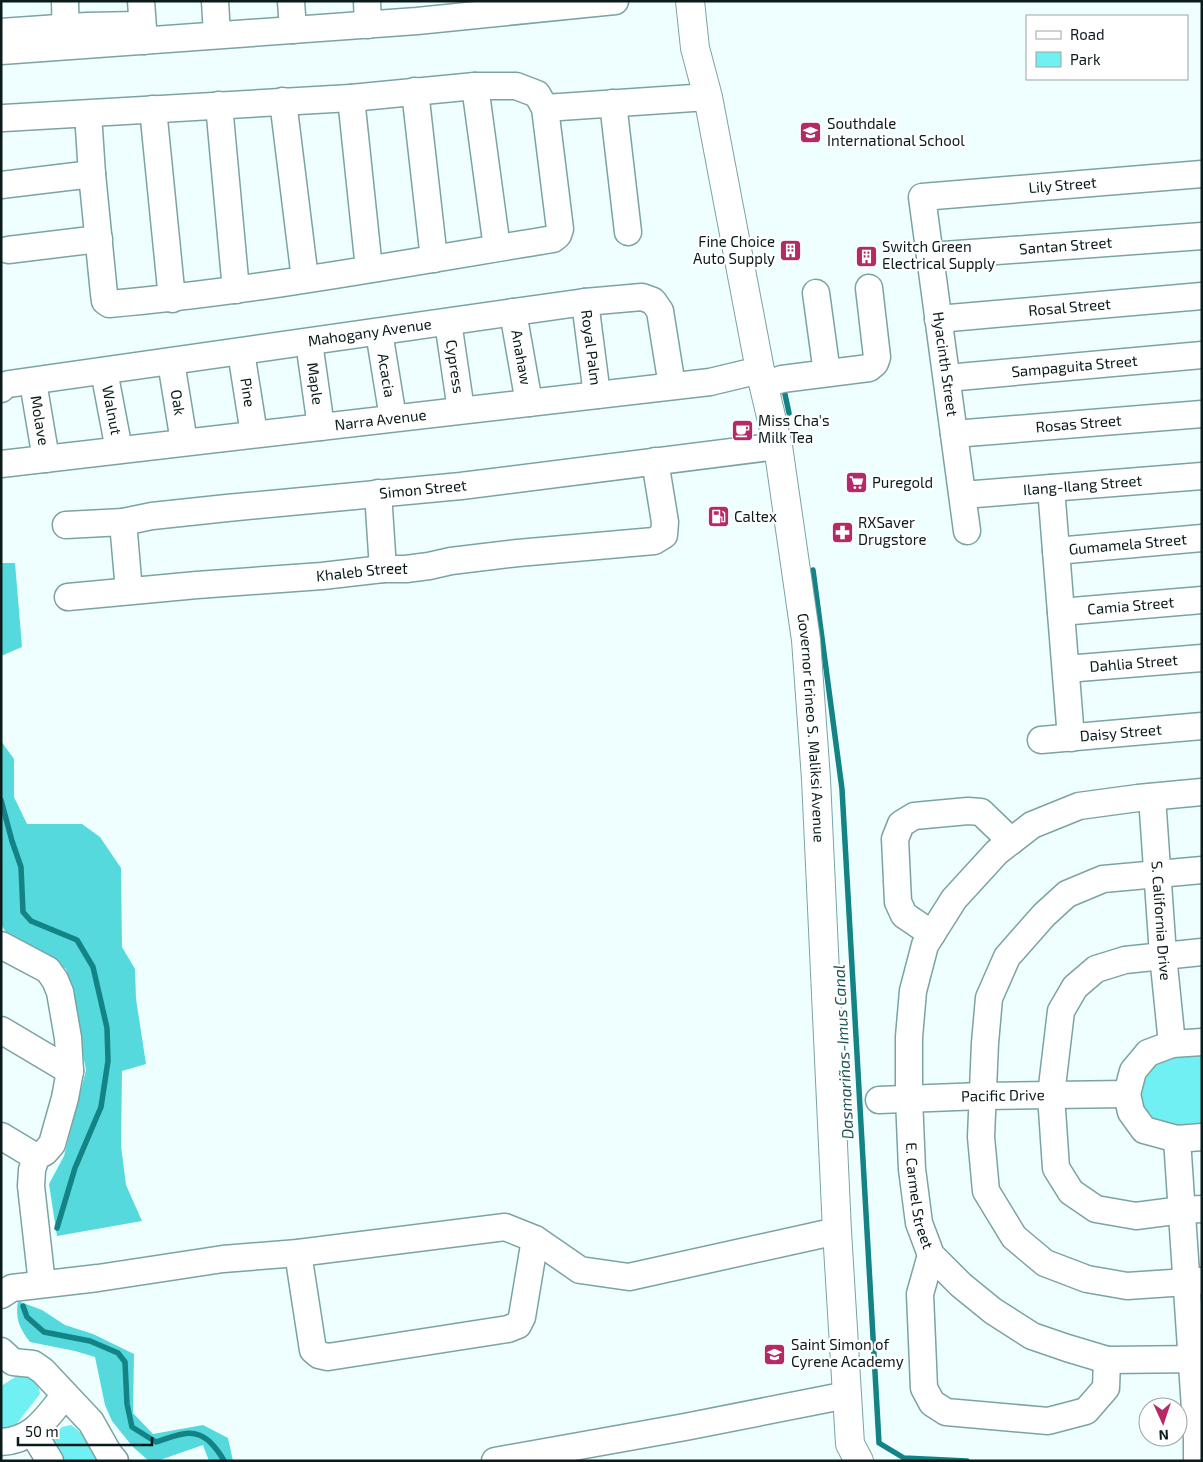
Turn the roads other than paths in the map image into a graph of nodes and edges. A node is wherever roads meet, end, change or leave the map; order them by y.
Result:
1 (65, 1) edge
2 (485, 1) edge
3 (690, 1) edge
4 (600, 2) edge
5 (515, 6) edge
6 (443, 8) edge
7 (367, 12) edge
8 (292, 16) edge
9 (216, 18) edge
10 (143, 22) edge
11 (1, 32) edge
12 (66, 37) junction
13 (1, 51) edge
14 (475, 86) junction
15 (415, 91) junction
16 (708, 97) junction
17 (351, 98) junction
18 (283, 101) junction
19 (613, 103) junction
20 (219, 104) junction
21 (545, 108) junction
22 (153, 109) junction
23 (88, 114) junction
24 (4, 118) dead end
25 (92, 174) junction
26 (1202, 174) edge
27 (1, 185) edge
28 (922, 198) joint
29 (628, 232) dead end
30 (1202, 236) edge
31 (99, 239) junction
32 (497, 248) junction
33 (8, 250) dead end
34 (930, 256) junction
35 (434, 259) junction
36 (369, 269) junction
37 (305, 279) junction
38 (869, 288) dead end
39 (236, 290) junction
40 (816, 293) dead end
41 (1202, 296) edge
42 (172, 298) junction
43 (585, 302) junction
44 (513, 312) junction
45 (938, 319) junction
46 (448, 322) junction
47 (378, 332) junction
48 (309, 342) junction
49 (241, 352) junction
50 (1202, 355) edge
51 (171, 362) junction
52 (104, 371) junction
53 (828, 373) junction
54 (762, 377) junction
55 (947, 378) junction
56 (33, 382) junction
57 (672, 386) junction
58 (1, 390) edge
59 (597, 395) junction
60 (529, 403) junction
61 (461, 410) junction
62 (1202, 414) edge
63 (393, 418) junction
64 (321, 427) junction
65 (254, 434) junction
66 (954, 434) junction
67 (184, 442) junction
68 (778, 446) junction
69 (118, 450) junction
70 (46, 459) junction
71 (655, 461) junction
72 (1, 464) edge
73 (1202, 476) edge
74 (1050, 488) junction
75 (378, 493) junction
76 (963, 495) junction
77 (124, 522) junction
78 (66, 525) dead end
79 (967, 531) dead end
80 (1202, 538) edge
81 (1056, 551) junction
82 (383, 569) junction
83 (129, 592) junction
84 (68, 597) dead end
85 (1202, 600) edge
86 (1061, 612) junction
87 (1202, 658) edge
88 (1066, 669) junction
89 (1202, 726) edge
90 (1071, 738) junction
91 (1041, 740) dead end
92 (1202, 792) edge
93 (1152, 797) junction
94 (1012, 842) junction
95 (1202, 870) edge
96 (1157, 873) junction
97 (932, 934) junction
98 (1, 945) edge
99 (1202, 952) edge
100 (1163, 955) junction
101 (1, 1030) edge
102 (1202, 1042) edge
103 (1172, 1044) junction
104 (70, 1071) junction
105 (1127, 1094) junction
106 (1051, 1095) junction
107 (982, 1096) junction
108 (909, 1098) junction
109 (879, 1100) dead end
110 (1, 1136) edge
111 (1189, 1138) edge
112 (36, 1157) junction
113 (1192, 1210) edge
114 (836, 1231) junction
115 (535, 1239) junction
116 (298, 1253) junction
117 (931, 1255) junction
118 (1194, 1282) edge
119 (42, 1284) junction
120 (1, 1294) edge
121 (1197, 1359) edge
122 (1107, 1360) junction
123 (5, 1362) edge
124 (65, 1395) junction
125 (847, 1396) junction
126 (33, 1432) junction
127 (1, 1442) edge
128 (50, 1461) edge
129 (115, 1461) edge
130 (495, 1461) edge
131 (859, 1461) edge
132 (1197, 1461) edge

1 - 12 street
2 - 6 street
3 - 16 main road, Governor Erineo S. Maliksi Avenue
4 - 5 street
5 - 6 street
6 - 7 street
7 - 8 street
8 - 9 street
9 - 10 street
10 - 12 street
11 - 12 street
12 - 13 street
14 - 15 street
14 - 21 street
14 - 32 street
15 - 17 street
15 - 35 street
16 - 19 street
16 - 54 main road, Governor Erineo S. Maliksi Avenue
17 - 18 street
17 - 36 street
18 - 20 street
18 - 37 street
19 - 21 street
19 - 29 street
20 - 22 street
20 - 39 street
21 - 32 street
22 - 23 street
22 - 42 street
23 - 24 street
23 - 25 street
25 - 27 street
25 - 31 street
26 - 28 street, Lily Street
28 - 34 street, Hyacinth Street
30 - 34 street, Santan Street
31 - 33 street
31 - 42 street
32 - 35 street
34 - 45 street, Hyacinth Street
35 - 36 street
36 - 37 street
37 - 39 street
38 - 53 street, Narra Avenue
39 - 42 street
40 - 53 street
41 - 45 street, Rosal Street
43 - 44 street, Mahogany Avenue
43 - 57 street, Mahogany Avenue
43 - 59 street, Royal Palm
44 - 46 street, Mahogany Avenue
44 - 60 street, Anahaw
45 - 55 street, Hyacinth Street
46 - 47 street, Mahogany Avenue
46 - 61 street, Cypress
47 - 48 street, Mahogany Avenue
47 - 63 street, Acacia
48 - 49 street, Mahogany Avenue
48 - 64 street, Maple
49 - 51 street, Mahogany Avenue
49 - 65 street, Pine
50 - 55 street, Sampaguita Street
51 - 52 street, Mahogany Avenue
51 - 67 street, Oak
52 - 56 street, Mahogany Avenue
52 - 69 street, Walnut
53 - 54 street, Narra Avenue
54 - 57 street, Narra Avenue
54 - 68 main road, Governor Erineo S. Maliksi Avenue
55 - 66 street, Hyacinth Street
56 - 58 street, Mahogany Avenue
56 - 70 street, Molave
57 - 59 street, Narra Avenue
59 - 60 street, Narra Avenue
60 - 61 street, Narra Avenue
61 - 63 street, Narra Avenue
62 - 66 street, Rosas Street
63 - 64 street, Narra Avenue
64 - 65 street, Narra Avenue
65 - 67 street, Narra Avenue
66 - 76 street, Hyacinth Street
67 - 69 street, Narra Avenue
68 - 71 street, Simon Street
68 - 114 main road, Governor Erineo S. Maliksi Avenue
69 - 70 street, Narra Avenue
70 - 72 street, Narra Avenue
71 - 75 street, Simon Street
71 - 82 street, Khaleb Street
73 - 74 street, Ilang-Ilang Street
74 - 76 street, Ilang-Ilang Street
74 - 81 street
75 - 77 street, Simon Street
75 - 82 street
76 - 79 street, Hyacinth Street
77 - 78 street, Simon Street
77 - 83 street
80 - 81 street, Gumamela Street
81 - 86 street
82 - 83 street, Khaleb Street
83 - 84 street, Khaleb Street
85 - 86 street, Camia Street
86 - 88 street
87 - 88 street, Dahlia Street
88 - 90 street
89 - 90 street, Daisy Street
90 - 91 street, Daisy Street
92 - 93 street, E. Carmel Street
93 - 94 street, E. Carmel Street
93 - 96 street, S. California Drive
94 - 97 street, E. Carmel Street
94 - 97 street
95 - 96 street
96 - 100 street, S. California Drive
96 - 107 street
97 - 108 street, E. Carmel Street
98 - 104 street
99 - 100 street
100 - 103 street, S. California Drive
100 - 106 street
101 - 104 street
102 - 103 street
103 - 105 street
104 - 112 street
105 - 106 street, Pacific Drive
105 - 111 street
106 - 107 street, Pacific Drive
106 - 113 street
107 - 108 street, Pacific Drive
107 - 118 street
108 - 109 street, Pacific Drive
108 - 117 street, E. Carmel Street
110 - 112 street
111 - 113 street
112 - 119 street
113 - 118 street
114 - 115 street
114 - 125 main road, Governor Erineo S. Maliksi Avenue
115 - 116 street
115 - 116 street
116 - 119 street
117 - 122 street, E. Carmel Street
117 - 122 street
118 - 121 street
119 - 120 street
121 - 122 street, E. Carmel Street
121 - 132 street
123 - 124 street
124 - 126 street
124 - 129 street
125 - 130 street
125 - 131 main road, Governor Erineo S. Maliksi Avenue
126 - 127 street
126 - 128 street

